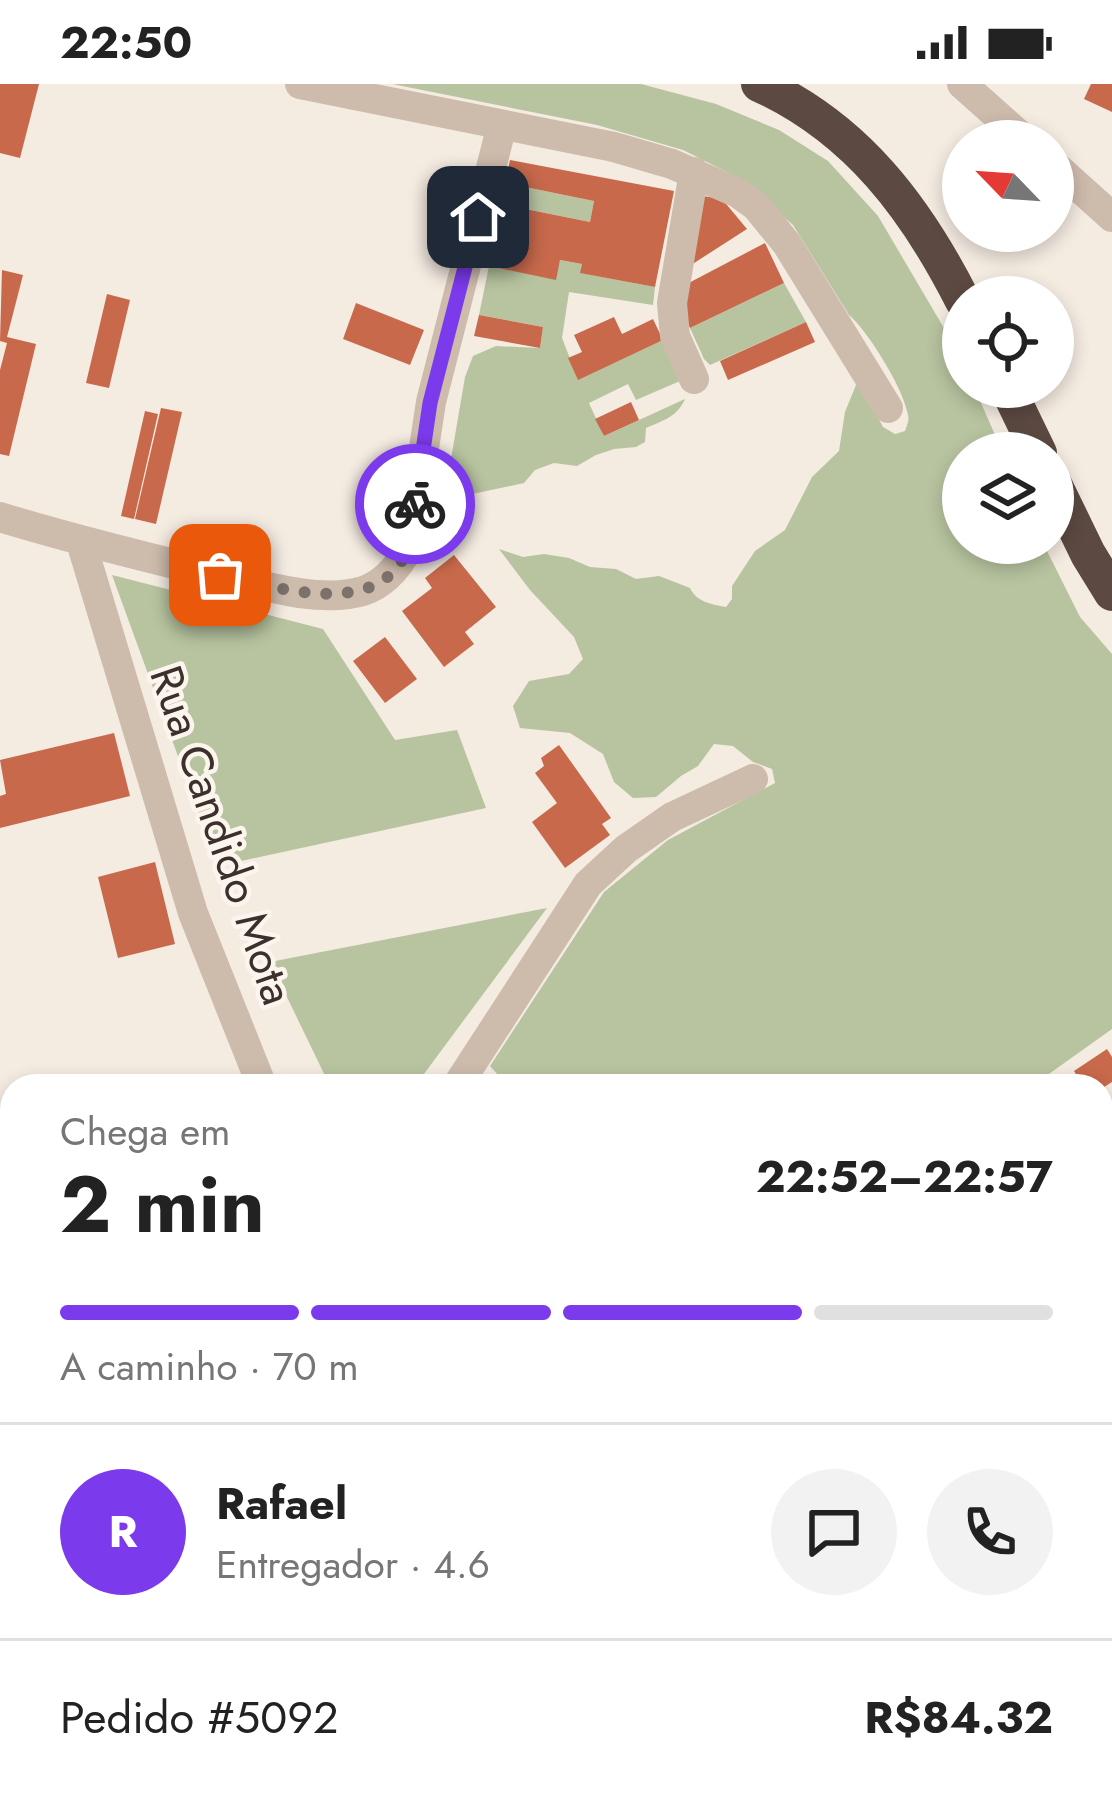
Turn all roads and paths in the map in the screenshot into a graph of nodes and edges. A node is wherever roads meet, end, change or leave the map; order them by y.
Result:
1 (300, 84) edge
2 (759, 84) edge
3 (962, 84) edge
4 (1003, 120) edge
5 (502, 125) junction
6 (694, 172) junction
7 (1074, 183) edge
8 (1112, 217) edge
9 (951, 276) edge
10 (694, 379) dead end
11 (888, 408) dead end
12 (0, 517) edge
13 (1074, 525) edge
14 (81, 542) junction
15 (1112, 593) edge
16 (753, 779) dead end
17 (257, 1074) edge
18 (465, 1074) edge

1 - 5 street
2 - 9 highway
3 - 4 street
5 - 6 street
5 - 14 street
6 - 10 street
6 - 11 street
7 - 8 street
12 - 14 street
13 - 15 highway
14 - 17 street, Rua Candido Mota
16 - 18 street

